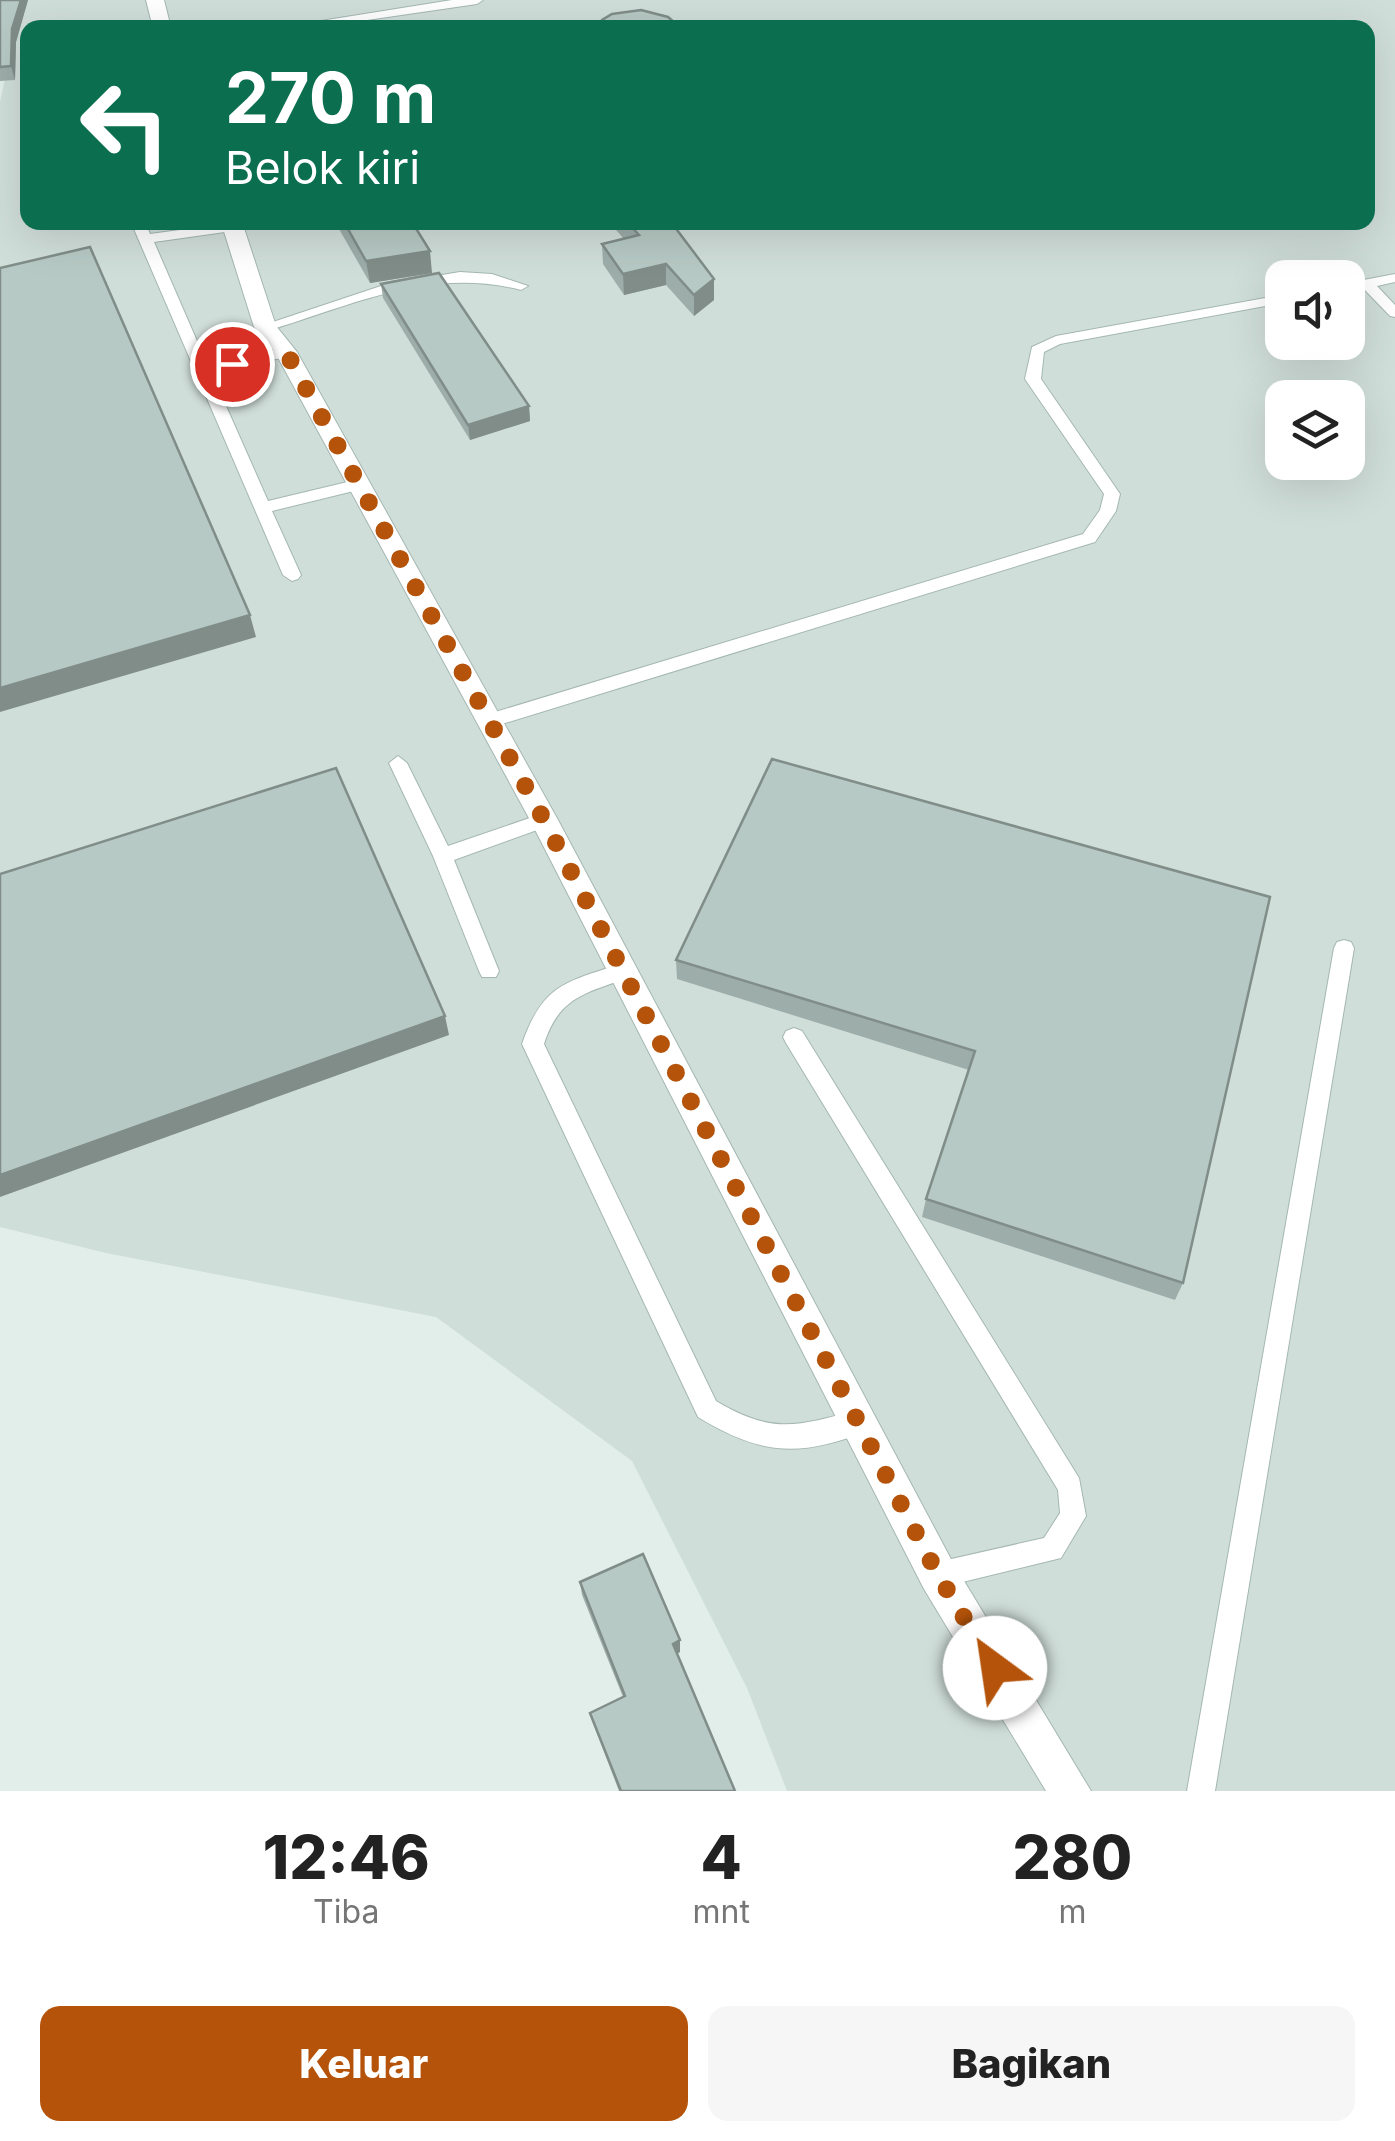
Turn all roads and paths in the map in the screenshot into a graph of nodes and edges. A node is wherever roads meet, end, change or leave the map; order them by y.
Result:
1 (478, 0) edge
2 (338, 20) edge
3 (142, 230) edge
4 (201, 230) edge
5 (234, 230) edge
6 (146, 239) junction
7 (1395, 278) edge
8 (1367, 284) joint
9 (520, 286) dead end
10 (1265, 302) edge
11 (1395, 313) edge
12 (265, 327) junction
13 (286, 352) junction
14 (204, 369) junction
15 (360, 484) junction
16 (263, 508) junction
17 (292, 576) dead end
18 (490, 721) junction
19 (398, 762) dead end
20 (544, 820) junction
21 (443, 856) junction
22 (1344, 948) dead end
23 (489, 971) dead end
24 (623, 972) junction
25 (794, 1036) dead end
26 (858, 1422) junction
27 (938, 1575) junction
28 (1070, 1791) edge
29 (1202, 1791) edge

1 - 2 lane
3 - 6 lane
4 - 6 lane
5 - 12 street
6 - 14 lane
7 - 8 lane
8 - 11 lane
9 - 12 lane
10 - 18 lane
12 - 13 street
13 - 14 lane
13 - 15 street
14 - 16 lane
15 - 16 lane
15 - 18 street
16 - 17 lane
18 - 20 street
19 - 21 lane
20 - 21 lane
20 - 24 street
21 - 23 lane
22 - 29 lane
24 - 26 street
24 - 26 lane
25 - 27 lane
26 - 27 street
27 - 28 street

